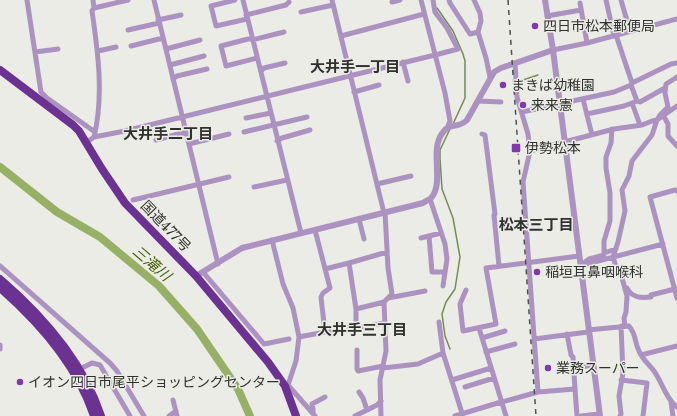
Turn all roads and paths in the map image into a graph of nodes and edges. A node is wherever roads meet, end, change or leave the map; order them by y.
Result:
1 (27, 0) edge
2 (93, 0) edge
3 (128, 0) edge
4 (154, 0) edge
5 (235, 0) edge
6 (243, 0) edge
7 (400, 0) edge
8 (421, 0) edge
9 (433, 0) edge
10 (449, 0) edge
11 (474, 0) edge
12 (544, 0) edge
13 (606, 0) edge
14 (621, 0) edge
15 (289, 2) dead end
16 (332, 2) edge
17 (392, 2) dead end
18 (580, 3) dead end
19 (94, 8) junction
20 (581, 10) junction
21 (301, 12) dead end
22 (424, 14) junction
23 (181, 15) dead end
24 (547, 16) junction
25 (247, 17) junction
26 (677, 19) edge
27 (159, 21) junction
28 (128, 30) dead end
29 (630, 31) junction
30 (284, 32) dead end
31 (478, 32) junction
32 (615, 35) junction
33 (341, 36) junction
34 (163, 38) junction
35 (252, 39) junction
36 (200, 40) dead end
37 (587, 43) junction
38 (131, 46) dead end
39 (116, 47) dead end
40 (58, 48) dead end
41 (166, 49) junction
42 (553, 50) junction
43 (98, 51) junction
44 (35, 52) junction
45 (435, 55) junction
46 (204, 56) dead end
47 (257, 58) junction
48 (403, 62) junction
49 (285, 63) dead end
50 (515, 63) junction
51 (677, 63) edge
52 (170, 65) junction
53 (207, 69) dead end
54 (0, 70) edge
55 (261, 71) junction
56 (350, 75) junction
57 (490, 77) junction
58 (677, 77) edge
59 (173, 79) junction
60 (408, 81) dead end
61 (631, 84) junction
62 (379, 86) dead end
63 (665, 88) junction
64 (354, 92) junction
65 (267, 96) junction
66 (583, 99) junction
67 (478, 101) junction
68 (501, 102) dead end
69 (634, 102) junction
70 (560, 104) junction
71 (677, 106) edge
72 (522, 112) junction
73 (271, 113) junction
74 (587, 114) junction
75 (663, 115) junction
76 (182, 116) junction
77 (307, 117) dead end
78 (246, 118) dead end
79 (657, 120) junction
80 (274, 125) junction
81 (640, 125) junction
82 (451, 126) junction
83 (612, 129) junction
84 (310, 130) dead end
85 (244, 132) dead end
86 (95, 134) junction
87 (187, 134) junction
88 (229, 134) dead end
89 (482, 134) dead end
90 (592, 135) junction
91 (156, 140) dead end
92 (277, 140) junction
93 (86, 143) junction
94 (565, 143) junction
95 (189, 144) junction
96 (677, 146) edge
97 (530, 151) junction
98 (411, 176) dead end
99 (229, 177) dead end
100 (287, 180) junction
101 (199, 184) junction
102 (377, 184) junction
103 (254, 187) dead end
104 (677, 191) edge
105 (430, 199) junction
106 (134, 200) dead end
107 (385, 213) junction
108 (359, 219) junction
109 (315, 230) junction
110 (301, 233) junction
111 (441, 233) junction
112 (428, 236) junction
113 (421, 238) dead end
114 (364, 239) dead end
115 (272, 240) junction
116 (663, 244) junction
117 (616, 249) junction
118 (387, 252) junction
119 (604, 253) junction
120 (579, 256) junction
121 (614, 256) junction
122 (529, 262) junction
123 (349, 263) junction
124 (218, 264) junction
125 (0, 266) edge
126 (499, 266) junction
127 (580, 266) junction
128 (325, 269) junction
129 (444, 272) junction
130 (199, 274) junction
131 (0, 279) edge
132 (443, 286) dead end
133 (0, 288) edge
134 (675, 289) junction
135 (466, 290) dead end
136 (425, 291) dead end
137 (677, 298) edge
138 (386, 300) junction
139 (356, 309) junction
140 (439, 322) dead end
141 (384, 323) junction
142 (356, 326) junction
143 (623, 326) junction
144 (479, 328) junction
145 (505, 331) dead end
146 (588, 331) junction
147 (325, 332) junction
148 (567, 334) junction
149 (299, 337) junction
150 (482, 338) junction
151 (289, 339) dead end
152 (534, 339) junction
153 (515, 344) dead end
154 (0, 345) edge
155 (677, 346) edge
156 (0, 349) edge
157 (357, 350) dead end
158 (486, 352) junction
159 (443, 353) junction
160 (641, 355) junction
161 (593, 365) junction
162 (383, 367) junction
163 (491, 368) junction
164 (574, 368) junction
165 (76, 371) junction
166 (494, 378) junction
167 (452, 380) junction
168 (621, 380) junction
169 (286, 385) junction
170 (466, 387) dead end
171 (575, 389) junction
172 (359, 392) dead end
173 (538, 392) junction
174 (325, 397) dead end
175 (670, 399) junction
176 (173, 400) dead end
177 (381, 401) junction
178 (501, 402) junction
179 (677, 407) edge
180 (367, 410) junction
181 (177, 413) edge
182 (462, 413) junction
183 (314, 414) edge
184 (600, 415) edge
185 (94, 416) edge
186 (101, 416) edge
187 (130, 416) edge
188 (144, 416) edge
189 (169, 416) edge
190 (296, 416) edge
191 (355, 416) edge
192 (381, 416) edge
193 (455, 416) edge
194 (506, 416) edge
195 (578, 416) edge
196 (581, 416) edge
197 (620, 416) edge
198 (643, 416) edge
199 (673, 416) edge

1 - 44 street
2 - 19 street
3 - 19 street
4 - 27 street
5 - 25 street
6 - 25 street
7 - 17 street
8 - 22 street
9 - 45 street
10 - 31 street
11 - 31 street
12 - 24 street
13 - 32 street
14 - 29 street
15 - 25 street
16 - 21 street
16 - 33 street
18 - 20 street
19 - 43 street
20 - 24 street
20 - 37 street
22 - 33 street
22 - 45 street
23 - 27 street
24 - 42 street
25 - 35 street
26 - 29 street
27 - 28 street
27 - 34 street
29 - 32 street
30 - 35 street
31 - 57 street
32 - 37 street
32 - 61 street
33 - 56 street
34 - 38 street
34 - 41 street
35 - 47 street
35 - 47 street
36 - 41 street
37 - 42 street
39 - 43 street
40 - 44 street
41 - 52 street
42 - 50 street
42 - 70 street
43 - 86 street
44 - 86 street
45 - 48 street
45 - 82 street
46 - 52 street
47 - 55 street
48 - 56 street
48 - 60 street
49 - 55 street
50 - 57 street
50 - 72 street
51 - 61 street
52 - 59 street
53 - 59 street
54 - 93 highway, 国道477号
55 - 65 street
56 - 64 street
56 - 65 street
57 - 67 street
58 - 63 street
59 - 76 street
61 - 66 street
61 - 69 street
62 - 64 street
63 - 69 street
63 - 79 street
64 - 102 street
65 - 73 street
65 - 76 street
66 - 70 street
66 - 74 street
67 - 68 street
67 - 82 street
69 - 74 street
69 - 81 street
70 - 72 street
70 - 94 street
71 - 75 street
72 - 97 street
73 - 78 street
73 - 80 street
74 - 90 street
75 - 79 street
75 - 96 street
76 - 86 street
76 - 87 street
77 - 80 street
79 - 81 street
79 - 117 street
80 - 85 street
80 - 92 street
81 - 83 street
82 - 105 street
83 - 90 street
83 - 119 street
84 - 92 street
86 - 93 street
87 - 91 street
87 - 95 street
88 - 95 street
89 - 126 street
90 - 94 street
92 - 100 street
93 - 130 highway, 国道477号
94 - 97 street
94 - 120 street
95 - 101 street
97 - 122 street
98 - 102 street
99 - 101 street
100 - 103 street
100 - 110 street
101 - 106 street
101 - 124 street
102 - 107 street
104 - 116 street
105 - 107 street
105 - 111 street
107 - 108 street
107 - 118 street
108 - 109 street
108 - 114 street
109 - 110 street
109 - 128 street
110 - 115 street
111 - 112 street
111 - 129 street
112 - 113 street
112 - 129 street
115 - 124 street
115 - 149 street
116 - 121 street
116 - 134 street
117 - 119 street
117 - 121 street
118 - 123 street
118 - 138 street
119 - 127 street
120 - 122 street
120 - 127 street
121 - 127 street
121 - 134 street
121 - 143 street
122 - 126 street
122 - 152 street
123 - 128 street
123 - 139 street
124 - 130 street
125 - 188 street
126 - 144 street
127 - 146 street
128 - 147 street
129 - 132 street
130 - 151 street
130 - 169 highway, 国道477号
131 - 165 highway
133 - 165 highway
134 - 137 street
135 - 144 street
136 - 138 street
138 - 139 street
138 - 141 street
139 - 142 street
140 - 159 street
141 - 142 street
141 - 162 street
142 - 147 street
143 - 146 street
143 - 160 street
143 - 168 street
144 - 150 street
145 - 150 street
146 - 148 street
146 - 161 street
147 - 149 street
148 - 152 street
148 - 164 street
149 - 169 street
150 - 158 street
152 - 173 street
153 - 158 street
154 - 156 street
155 - 160 street
157 - 162 street
158 - 163 street
159 - 162 street
159 - 167 street
160 - 175 street
161 - 164 street
161 - 184 street
162 - 177 street
163 - 166 street
163 - 167 street
164 - 171 street
165 - 185 highway
165 - 186 highway
165 - 187 street
166 - 170 street
166 - 178 street
167 - 182 street
168 - 197 street
168 - 198 street
169 - 183 street
169 - 190 highway, 国道477号
171 - 173 street
171 - 195 street
172 - 180 street
173 - 178 street
174 - 183 street
175 - 179 street
175 - 199 street
176 - 181 street
177 - 180 street
177 - 192 street
178 - 182 street
178 - 194 street
180 - 191 street
181 - 189 street
182 - 193 street
184 - 196 street

